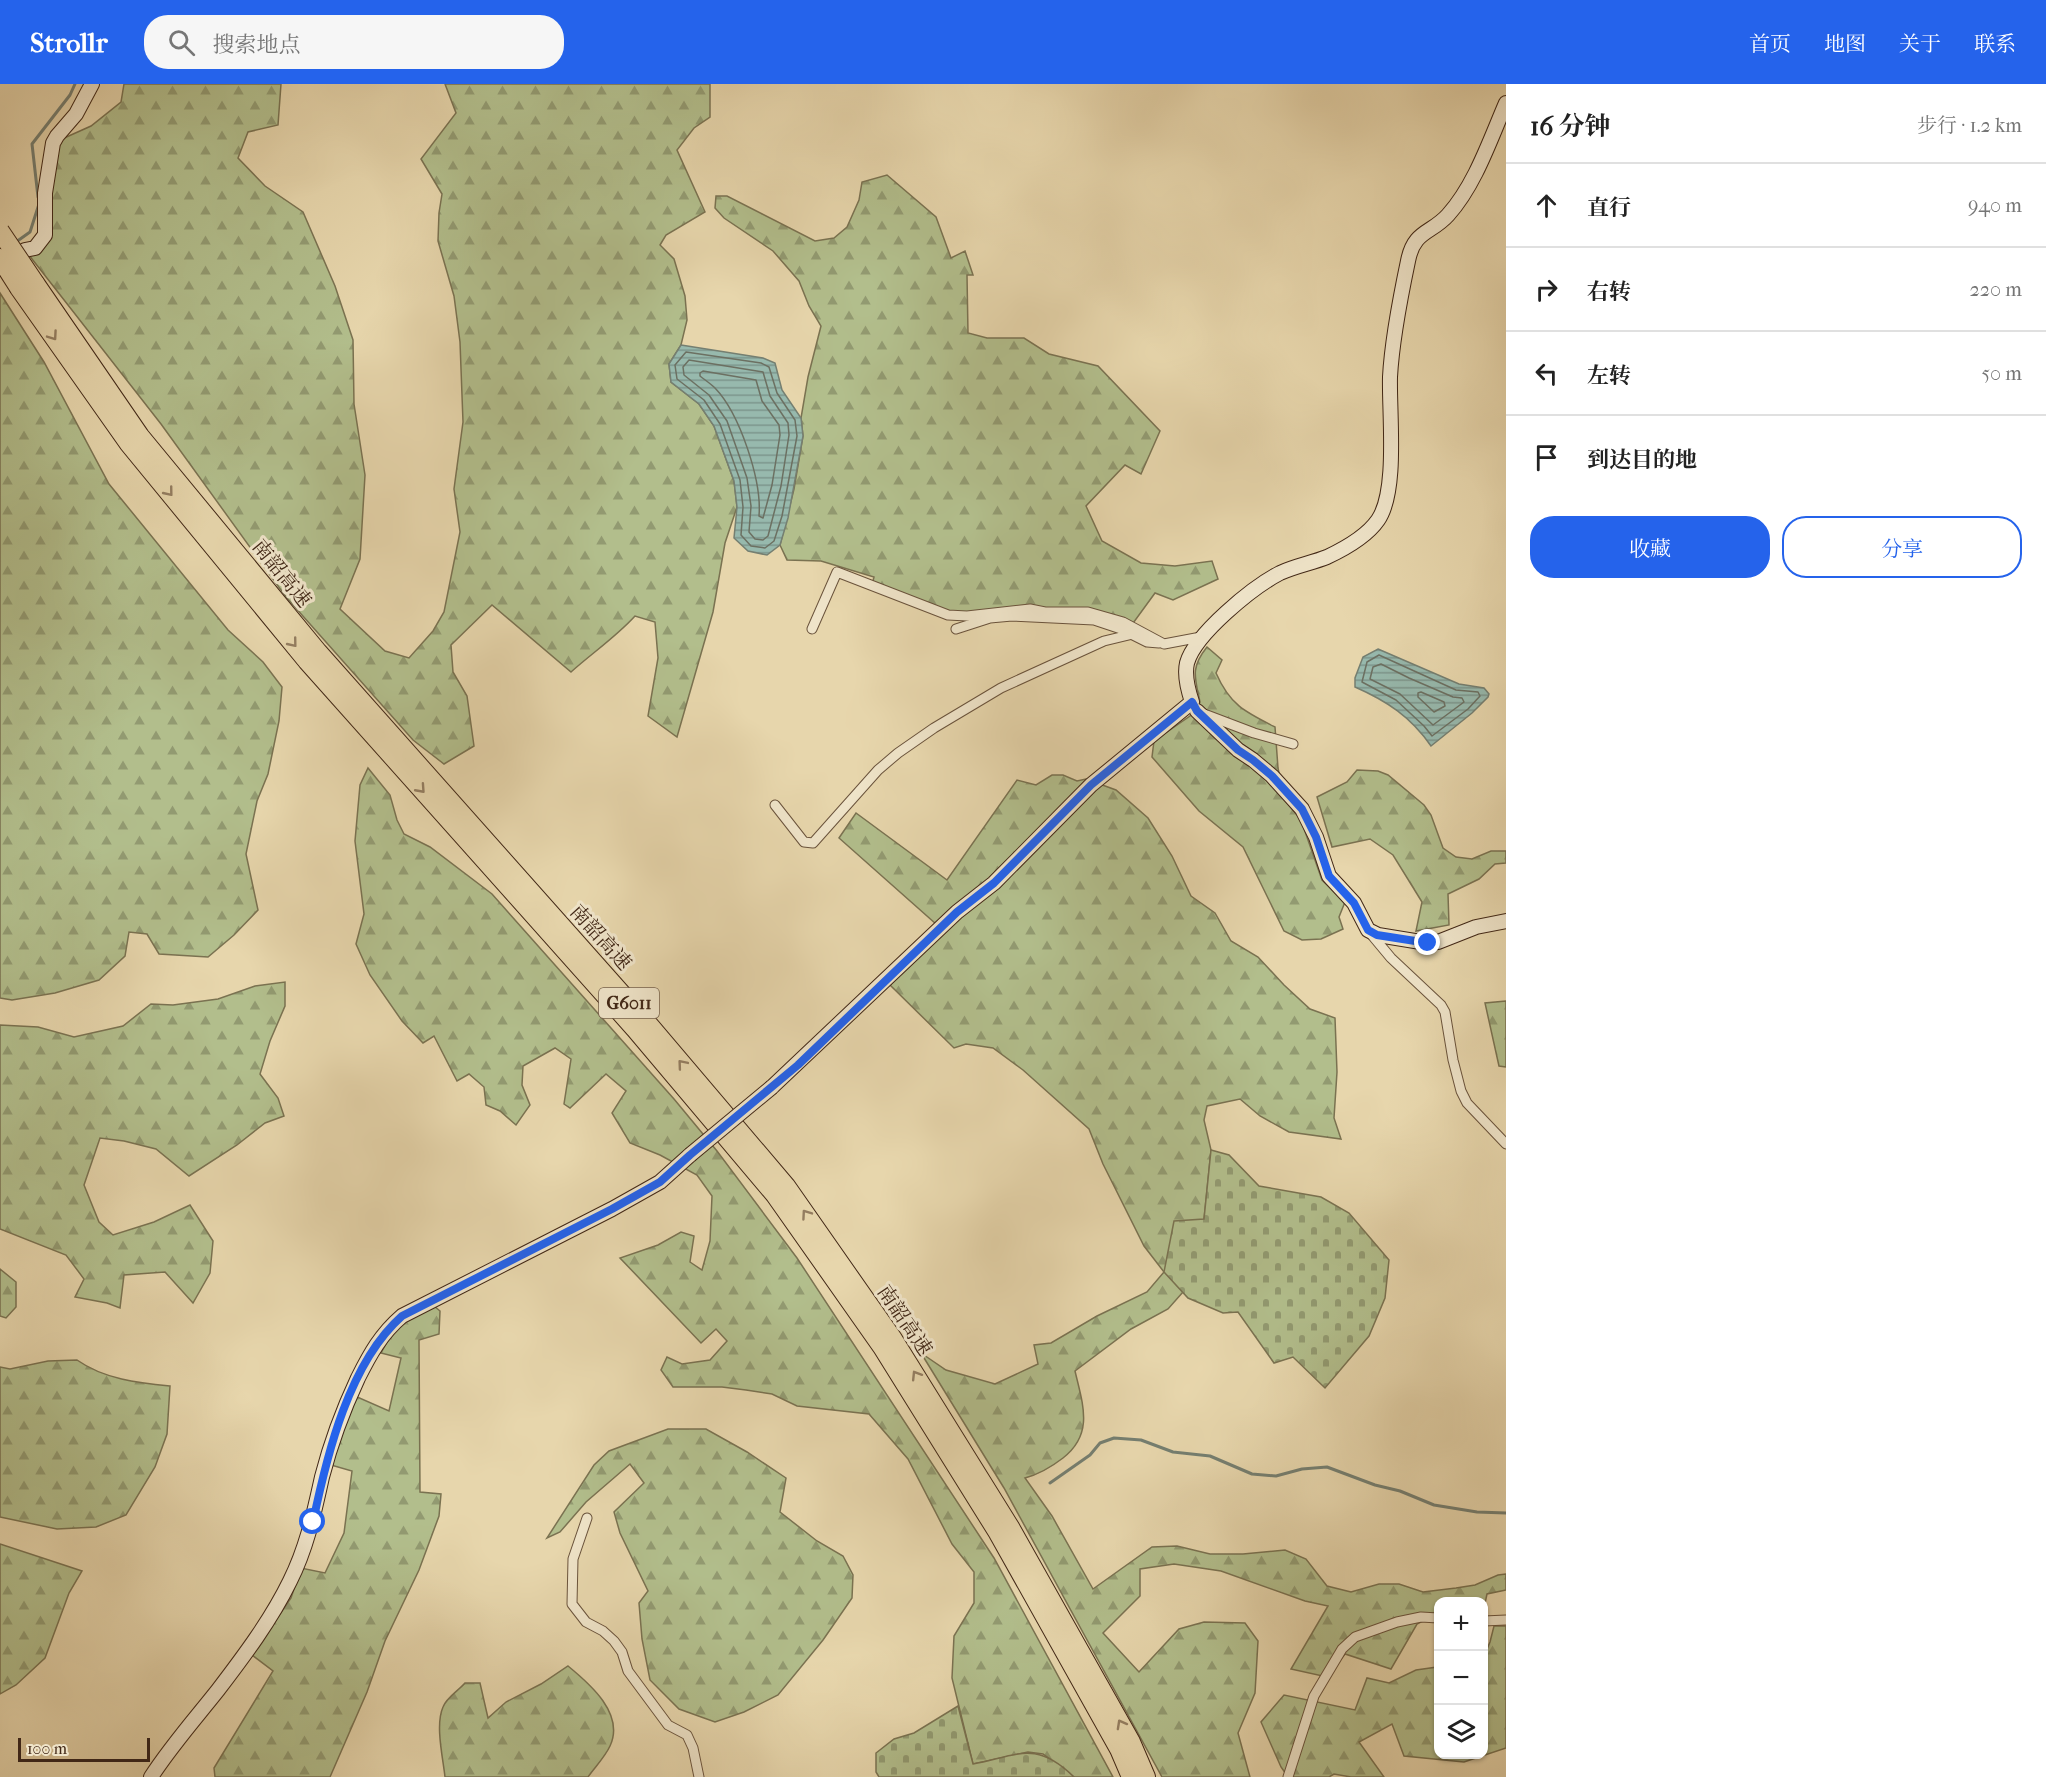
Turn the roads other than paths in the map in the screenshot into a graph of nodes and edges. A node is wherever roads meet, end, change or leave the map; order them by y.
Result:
1 (92, 84) edge
2 (1506, 103) edge
3 (0, 231) edge
4 (0, 258) edge
5 (0, 269) edge
6 (27, 285) junction
7 (812, 629) dead end
8 (956, 629) dead end
9 (1133, 634) junction
10 (1200, 637) junction
11 (1164, 644) junction
12 (1195, 707) junction
13 (1293, 744) dead end
14 (775, 805) dead end
15 (1506, 921) edge
16 (1368, 930) junction
17 (1506, 1144) edge
18 (587, 1518) dead end
19 (1434, 1618) edge
20 (1506, 1620) edge
21 (1488, 1622) edge
22 (151, 1777) edge
23 (699, 1777) edge
24 (1131, 1777) edge
25 (1146, 1777) edge
26 (1288, 1777) edge

1 - 5 street
2 - 10 street
3 - 6 highway, 南韶高速 / G6011, bridge
4 - 6 highway, 南韶高速 / G6011, bridge
6 -> 24 highway, 南韶高速 / G6011
25 -> 6 highway, 南韶高速 / G6011
7 - 11 street
8 - 9 street
9 - 11 street
9 - 14 street
10 - 11 street
10 - 12 street
12 - 13 street
12 - 16 street
12 - 22 street, bridge
15 - 16 street
16 - 17 street
18 - 23 street
19 - 26 street
20 - 21 street

